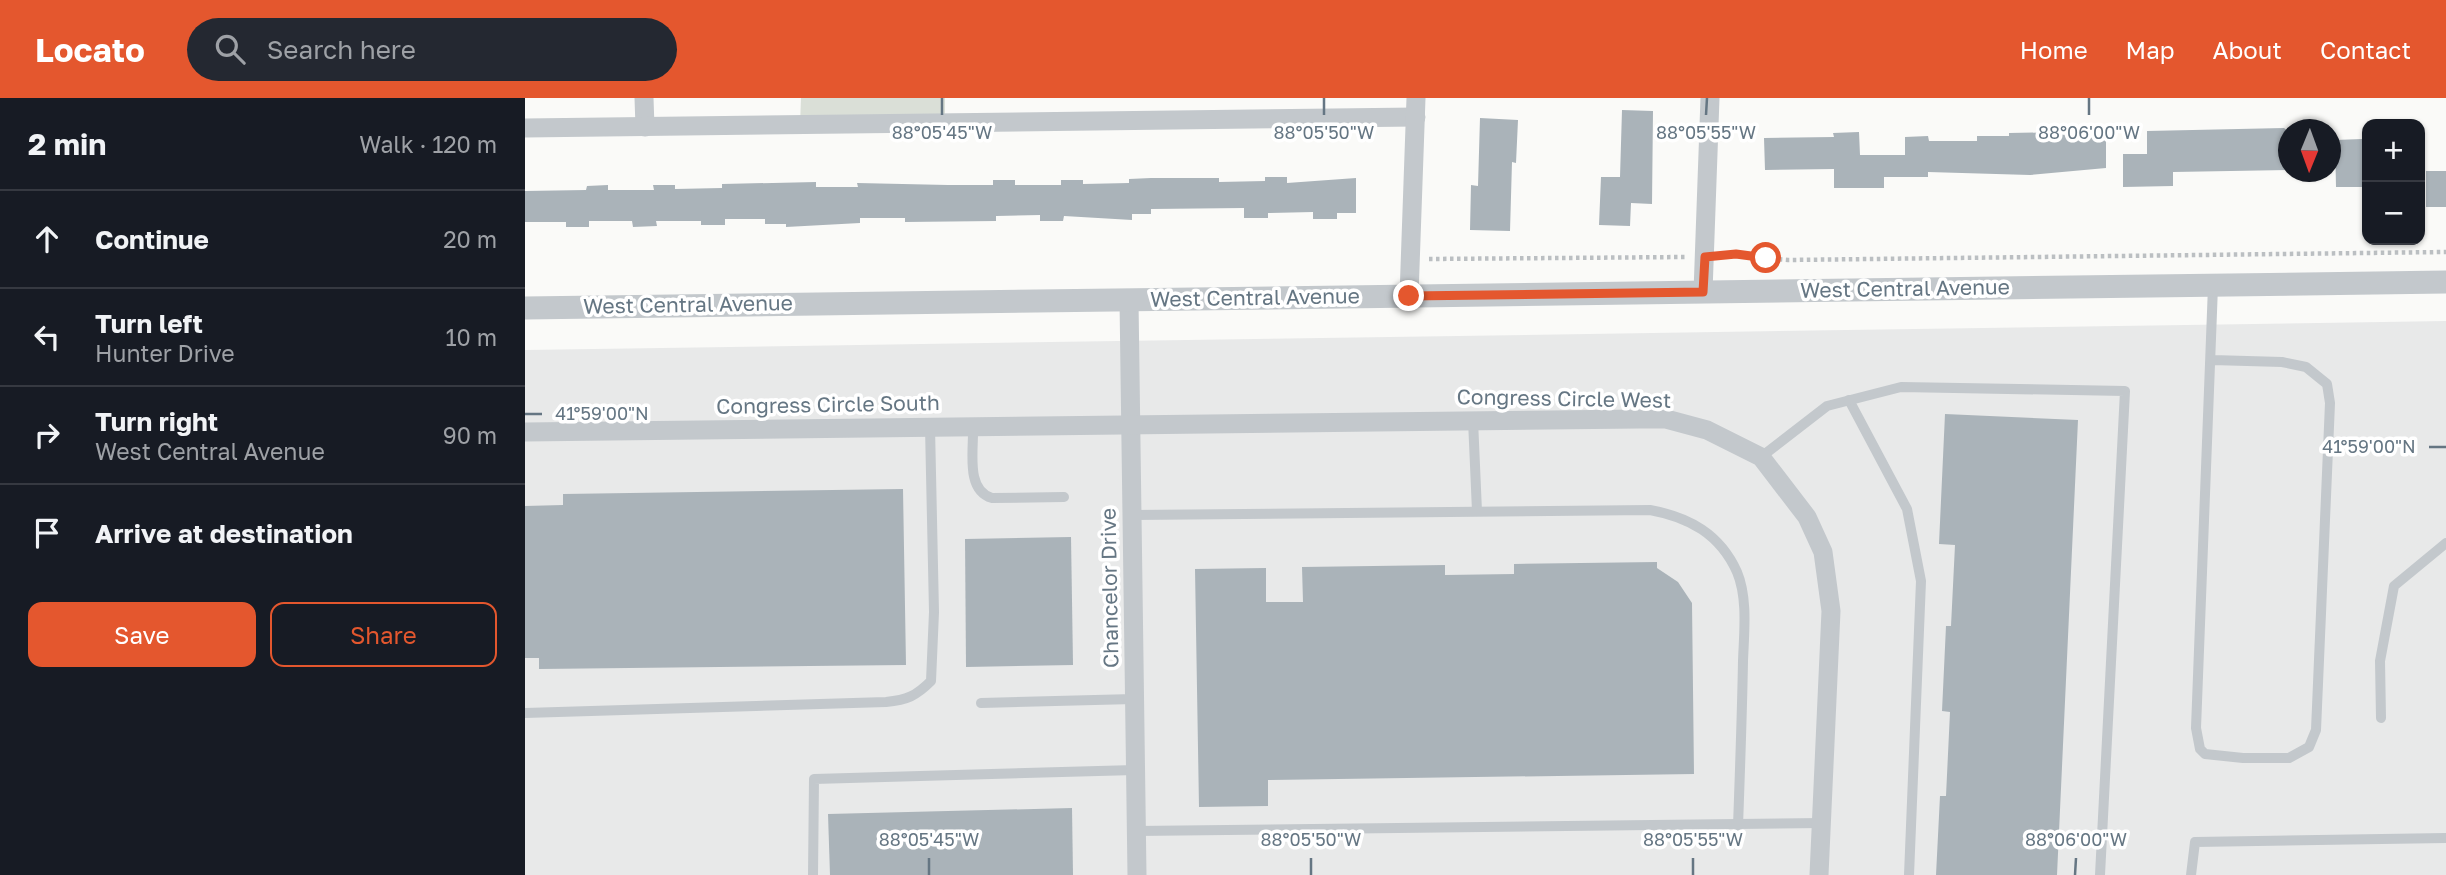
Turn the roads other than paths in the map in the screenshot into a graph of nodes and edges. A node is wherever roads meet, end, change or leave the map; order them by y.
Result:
1 (644, 98) edge
2 (1710, 98) edge
3 (1416, 108) edge
4 (645, 127) junction
5 (525, 128) edge
6 (2446, 282) edge
7 (2213, 285) junction
8 (1703, 292) junction
9 (1409, 296) junction
10 (1129, 300) junction
11 (525, 307) edge
12 (2212, 360) junction
13 (1849, 400) junction
14 (1473, 421) junction
15 (1131, 424) junction
16 (974, 426) junction
17 (930, 427) junction
18 (525, 432) edge
19 (1761, 457) junction
20 (1064, 498) dead end
21 (1477, 511) junction
22 (1132, 514) junction
23 (2446, 543) edge
24 (1134, 699) junction
25 (981, 703) dead end
26 (525, 713) edge
27 (2381, 718) dead end
28 (1135, 770) junction
29 (1822, 823) junction
30 (1738, 827) junction
31 (1136, 831) junction
32 (2446, 838) edge
33 (813, 875) edge
34 (1137, 875) edge
35 (1819, 875) edge
36 (1909, 875) edge
37 (2100, 875) edge
38 (2191, 875) edge

1 - 4 street
2 - 8 street
3 - 4 street
3 - 9 street
4 - 5 street
6 - 7 street, West Central Avenue
7 - 8 street, West Central Avenue
7 - 12 lane
8 - 9 street, West Central Avenue
9 - 10 street, West Central Avenue
10 - 11 street, West Central Avenue
10 - 15 street, Chancelor Drive
12 - 12 lane
13 - 19 lane
13 - 36 lane
13 - 37 lane
14 - 15 street, Congress Circle West
14 - 19 street, Congress Circle West
14 - 21 lane
15 - 16 street, Congress Circle South
15 - 22 street, Chancelor Drive
16 - 17 street, Congress Circle South
16 - 20 lane
17 - 18 street, Congress Circle South
17 - 26 lane
19 - 29 street, Congress Circle West
21 - 22 lane
21 - 30 lane
22 - 24 street, Chancelor Drive
23 - 27 lane
24 - 25 lane
24 - 28 street, Chancelor Drive
28 - 31 street, Chancelor Drive
28 - 33 lane
29 - 30 lane
29 - 35 street, Congress Circle West
30 - 31 lane
31 - 34 street, Chancelor Drive
32 - 38 lane

